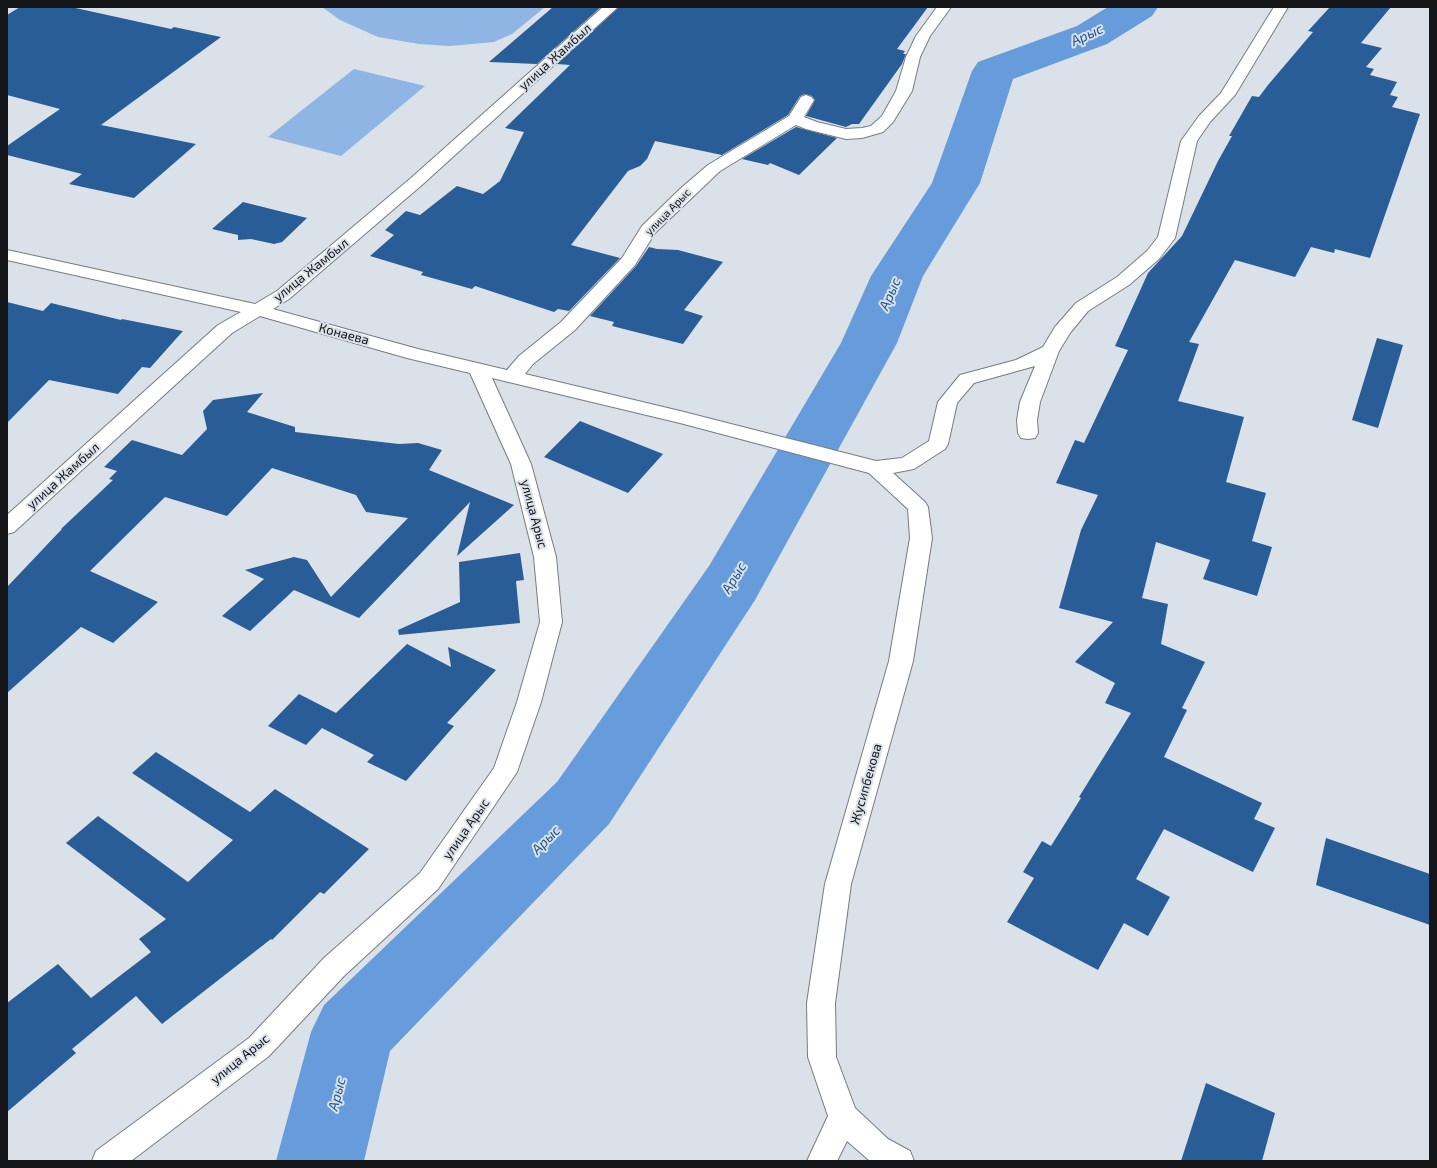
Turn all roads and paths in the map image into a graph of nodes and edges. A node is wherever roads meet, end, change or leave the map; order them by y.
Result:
1 (611, 7) edge
2 (944, 7) edge
3 (1281, 7) edge
4 (806, 100) dead end
5 (795, 119) junction
6 (7, 254) edge
7 (257, 310) junction
8 (1050, 351) junction
9 (478, 369) junction
10 (512, 377) junction
11 (1028, 433) dead end
12 (876, 468) junction
13 (7, 527) edge
14 (843, 1117) junction
15 (107, 1161) edge
16 (822, 1161) edge
17 (899, 1161) edge

1 - 7 street, улица Жамбыл
2 - 5 street
3 - 8 street
4 - 5 street, улица Арыс
5 - 10 street, улица Арыс
6 - 7 street, Конаева
7 - 9 street, Конаева
7 - 13 street, улица Жамбыл
8 - 11 street
8 - 12 street
9 - 10 street, Конаева
9 - 15 street, улица Арыс
10 - 12 street, Конаева
12 - 14 street, Жусипбекова
14 - 16 street
14 - 17 street

